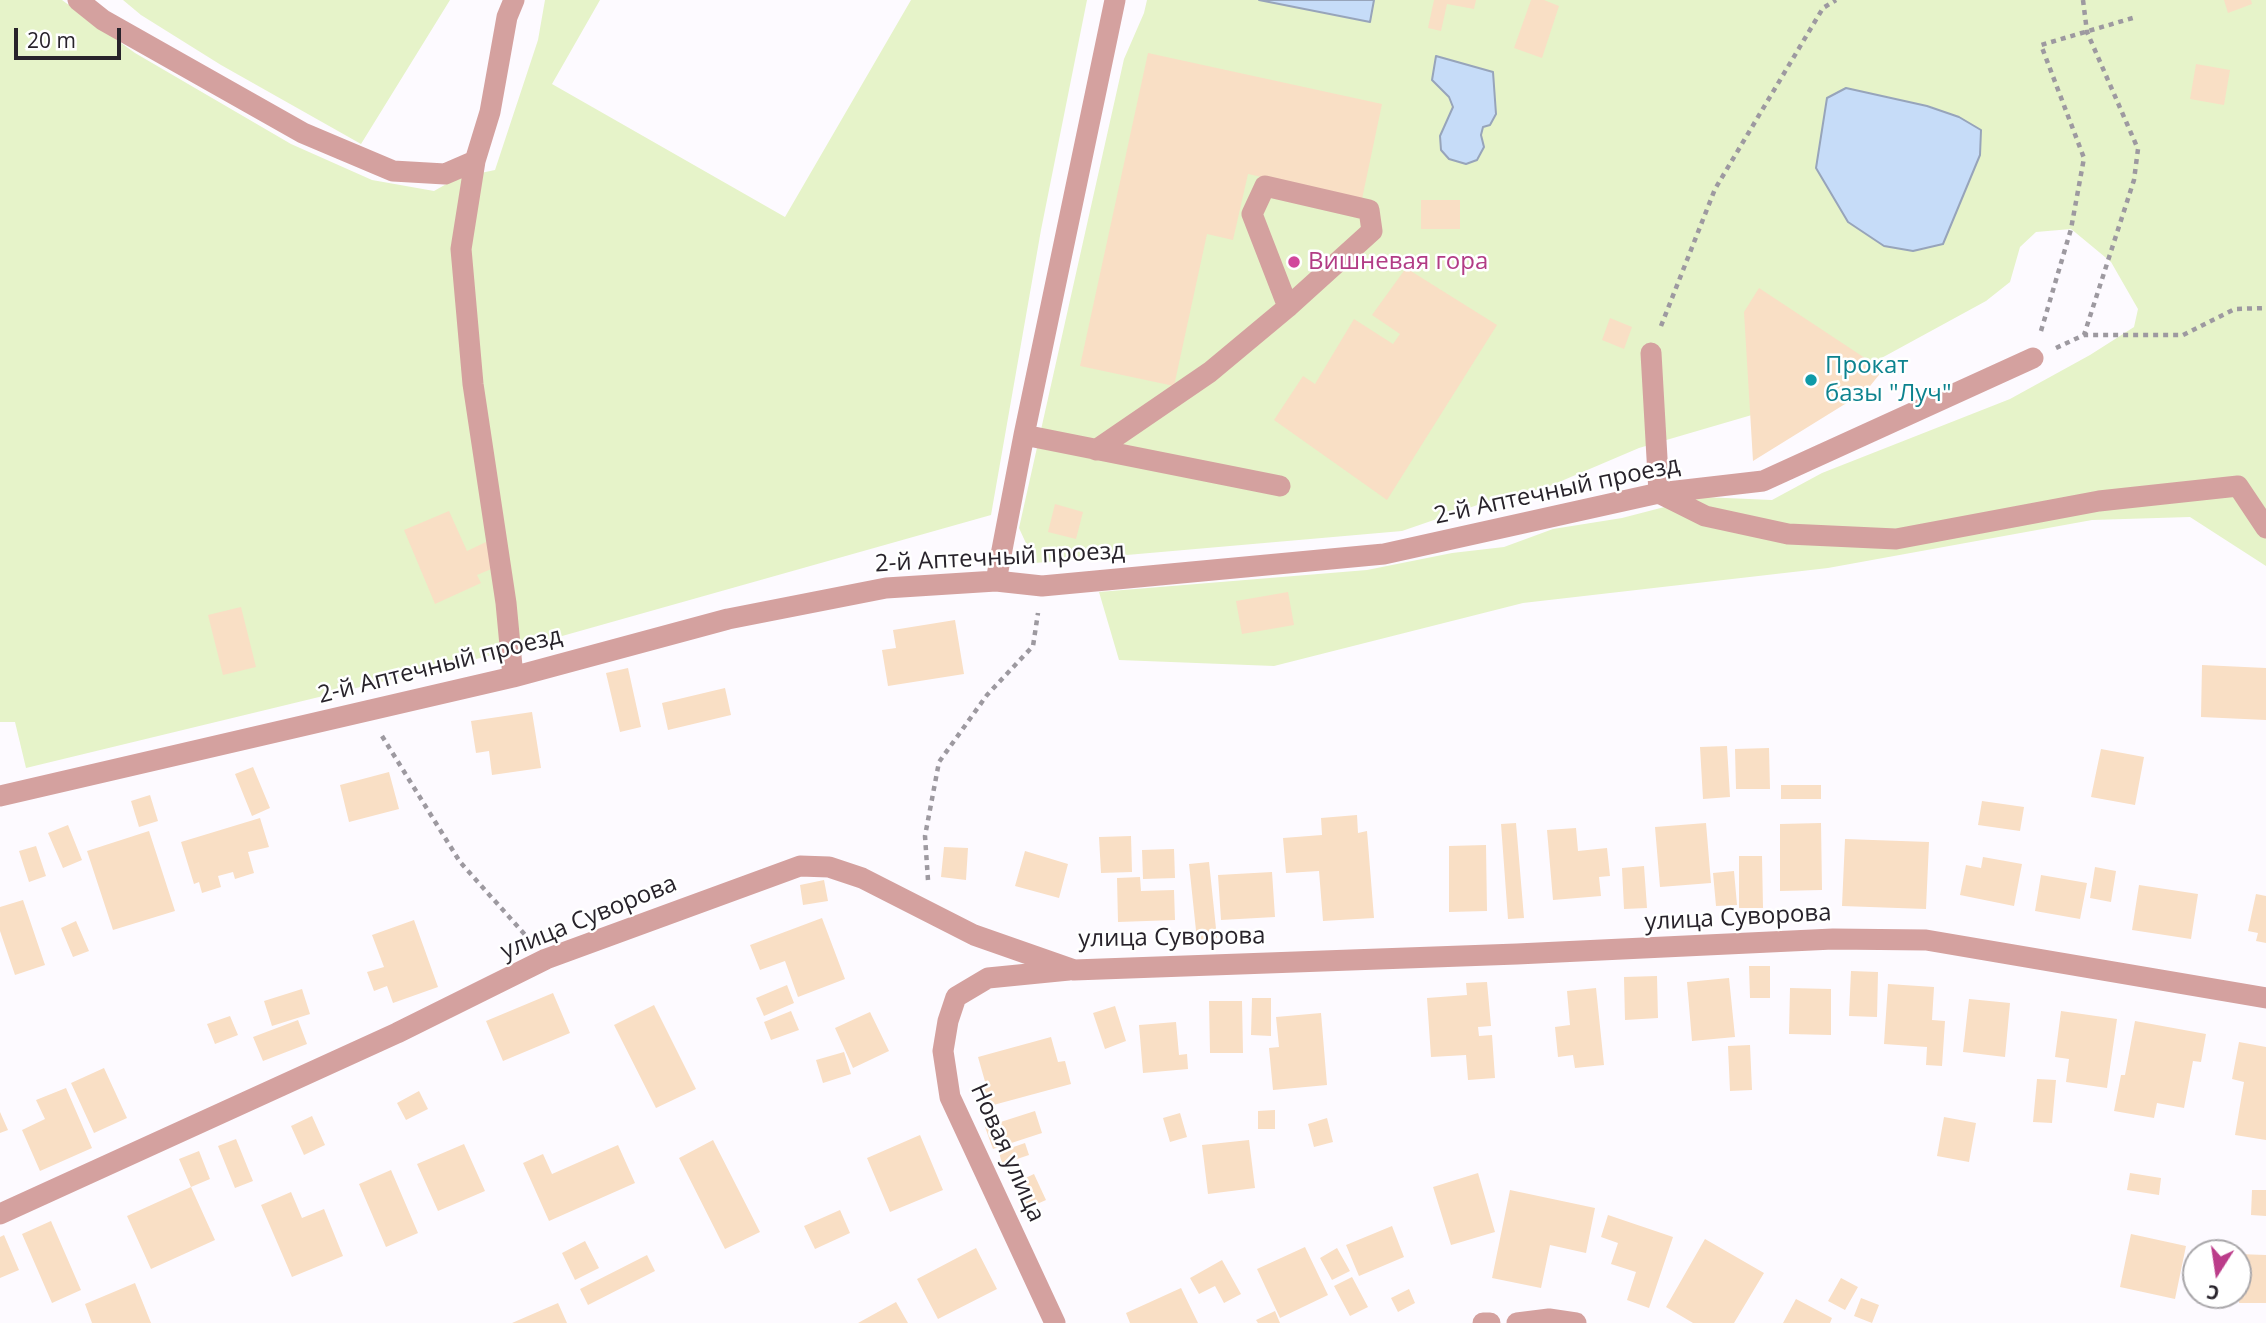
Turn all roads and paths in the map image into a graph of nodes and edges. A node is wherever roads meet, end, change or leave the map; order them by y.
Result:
1 (78, 0) edge
2 (514, 0) edge
3 (1115, 0) edge
4 (1836, 0) edge
5 (2083, 0) edge
6 (2136, 17) dead end
7 (2087, 32) junction
8 (475, 161) junction
9 (1288, 307) junction
10 (2266, 308) edge
11 (2084, 335) junction
12 (1651, 353) joint
13 (2033, 358) junction
14 (1024, 435) junction
15 (1096, 450) junction
16 (1280, 486) dead end
17 (1659, 493) junction
18 (2266, 528) edge
19 (996, 582) junction
20 (1042, 586) junction
21 (513, 677) junction
22 (367, 711) junction
23 (0, 796) edge
24 (930, 913) junction
25 (546, 958) junction
26 (1074, 970) junction
27 (2266, 998) edge
28 (0, 1214) edge
29 (1055, 1323) edge
30 (1483, 1323) edge
31 (1490, 1323) edge
32 (1517, 1323) edge
33 (1576, 1323) edge

1 - 8 street
2 - 8 street
3 - 14 street
4 - 12 path
5 - 7 path
6 - 7 path
7 - 11 path
7 - 13 path
8 - 21 street
9 - 9 street
9 - 15 street
10 - 11 path
11 - 13 path
12 - 17 street
13 - 17 street, 2-й Аптечный проезд
14 - 15 street
14 - 19 street
15 - 16 street
17 - 18 street
17 - 20 street, 2-й Аптечный проезд
19 - 20 street, 2-й Аптечный проезд
19 - 21 street, 2-й Аптечный проезд
20 - 24 path
21 - 22 street, 2-й Аптечный проезд
22 - 23 street, 2-й Аптечный проезд
22 - 25 path
24 - 25 street, улица Суворова
24 - 26 street, улица Суворова
25 - 28 street, улица Суворова
26 - 27 street, улица Суворова
26 - 29 street, Новая улица
30 - 31 street
32 - 33 street

